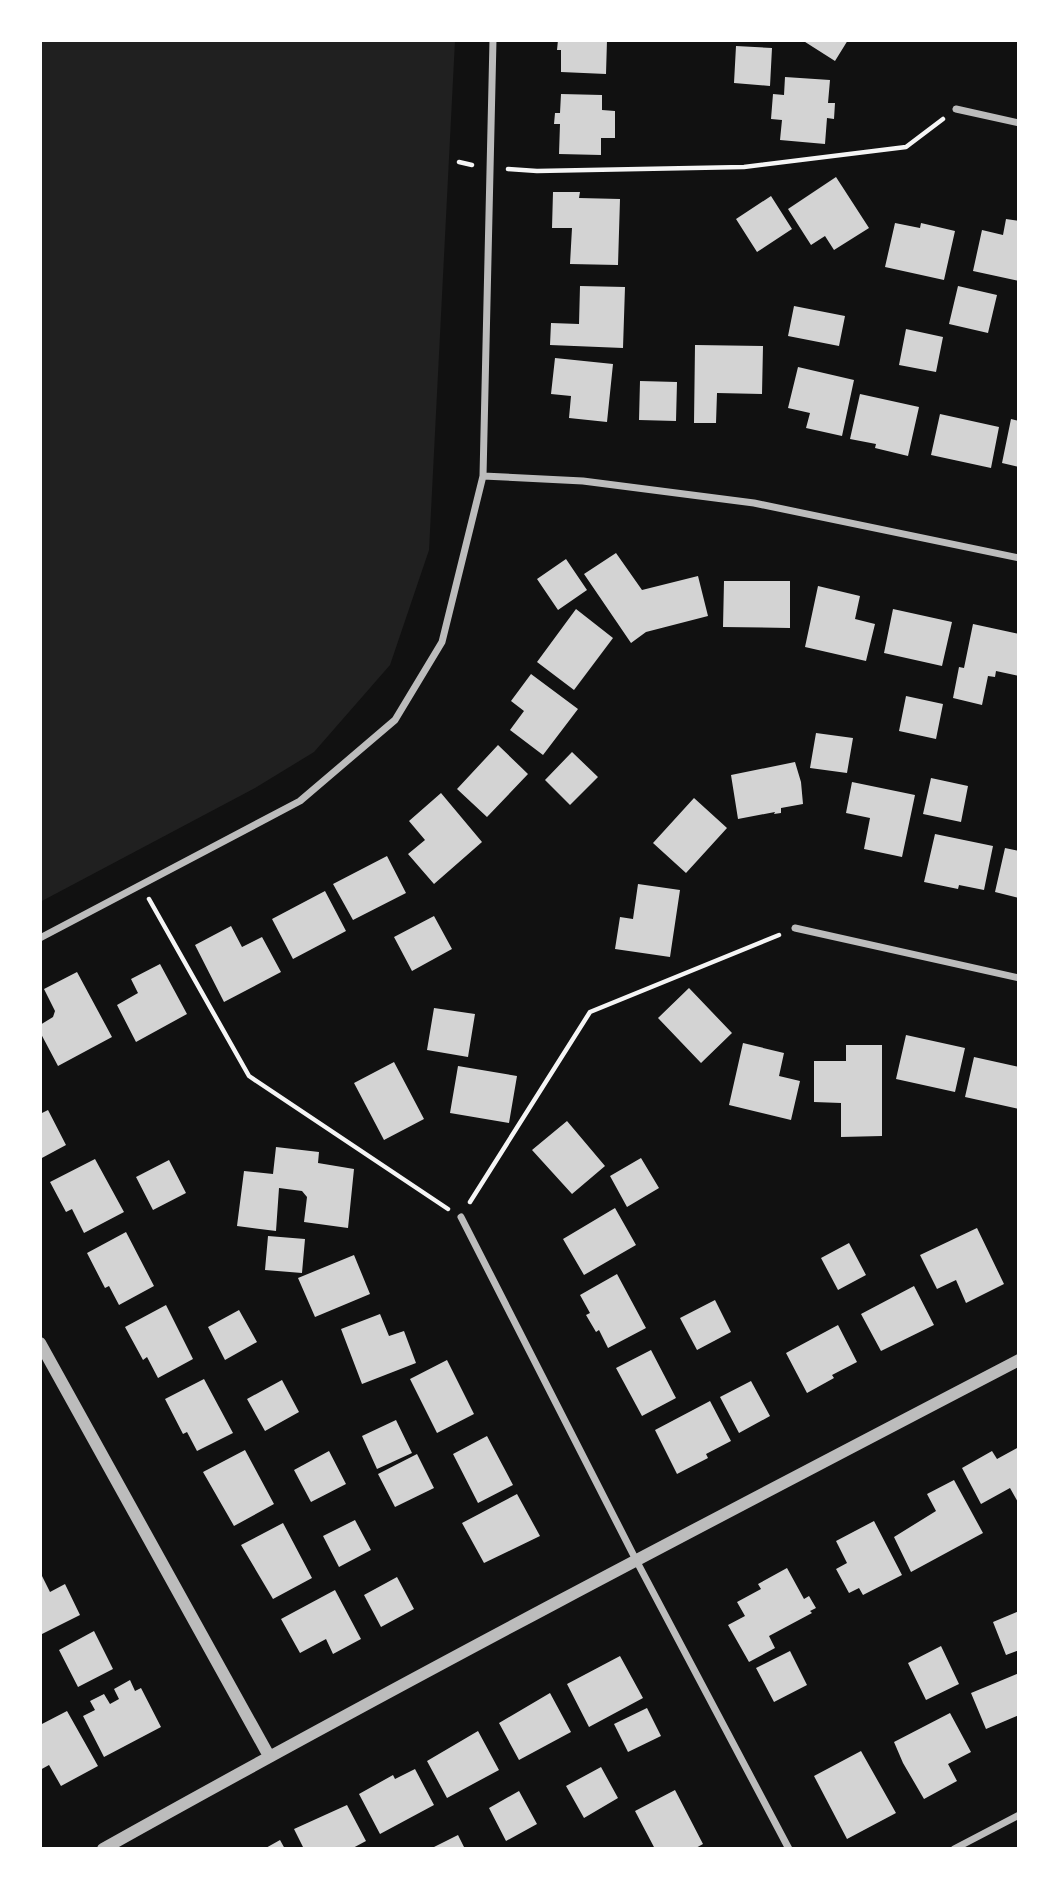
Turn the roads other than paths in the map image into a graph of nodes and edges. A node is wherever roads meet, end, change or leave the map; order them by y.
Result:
1 (493, 40) edge
2 (956, 109) road end
3 (1019, 123) edge
4 (483, 476) junction
5 (1019, 558) edge
6 (795, 928) road end
7 (40, 938) edge
8 (1019, 978) edge
9 (461, 1217) road end
10 (40, 1343) edge
11 (1019, 1360) edge
12 (636, 1560) junction
13 (269, 1756) junction
14 (1019, 1815) edge
15 (103, 1849) edge
16 (789, 1849) edge
17 (954, 1849) edge

1 - 4 street
2 - 3 street
4 - 5 street
4 - 7 street
6 - 8 street
9 - 12 street
10 - 13 street
11 - 12 street
12 - 13 street
12 - 16 street
13 - 15 street
14 - 17 street

